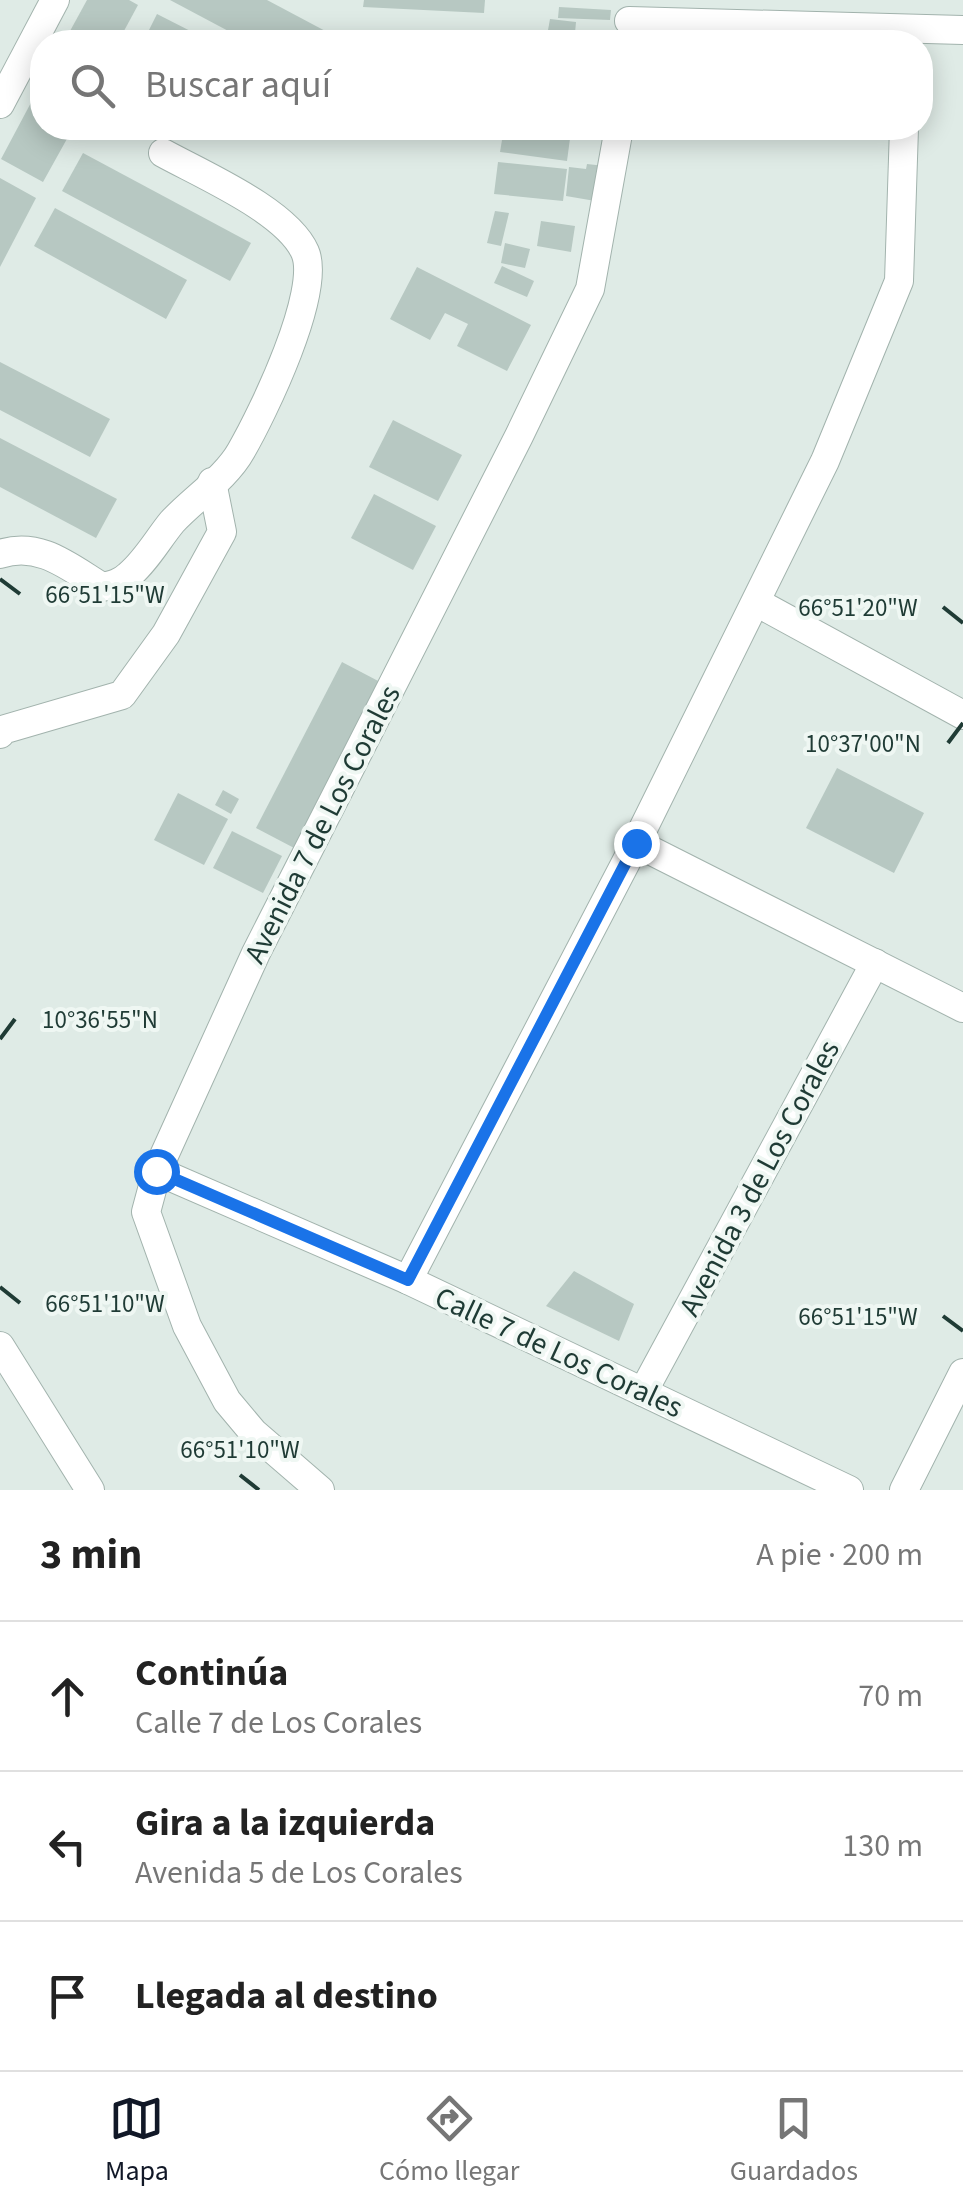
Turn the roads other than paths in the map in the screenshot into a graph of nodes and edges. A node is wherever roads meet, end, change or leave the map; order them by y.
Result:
1 (55, 0) edge
2 (629, 21) edge
3 (39, 30) edge
4 (808, 30) edge
5 (963, 30) edge
6 (933, 33) edge
7 (30, 47) edge
8 (0, 104) edge
9 (617, 140) edge
10 (904, 140) edge
11 (163, 153) dead end
12 (212, 482) junction
13 (0, 554) edge
14 (756, 602) junction
15 (963, 715) edge
16 (0, 734) edge
17 (636, 843) junction
18 (875, 963) junction
19 (963, 1008) edge
20 (156, 1171) junction
21 (408, 1280) junction
22 (0, 1346) edge
23 (963, 1374) edge
24 (643, 1392) junction
25 (90, 1490) edge
26 (320, 1490) edge
27 (849, 1490) edge
28 (904, 1490) edge

1 - 3 street
2 - 4 street
5 - 6 street
7 - 8 street
9 - 20 street, Avenida 7 de Los Corales
10 - 14 street
11 - 12 street
12 - 13 street
12 - 16 street
14 - 15 street
14 - 17 street
17 - 18 street
17 - 21 street
18 - 19 street
18 - 24 street, Avenida 3 de Los Corales
20 - 21 street, Calle 7 de Los Corales
20 - 26 street, Avenida 7 de Los Corales
21 - 24 street, Calle 7 de Los Corales
22 - 25 street
23 - 28 street
24 - 27 street, Calle 7 de Los Corales

